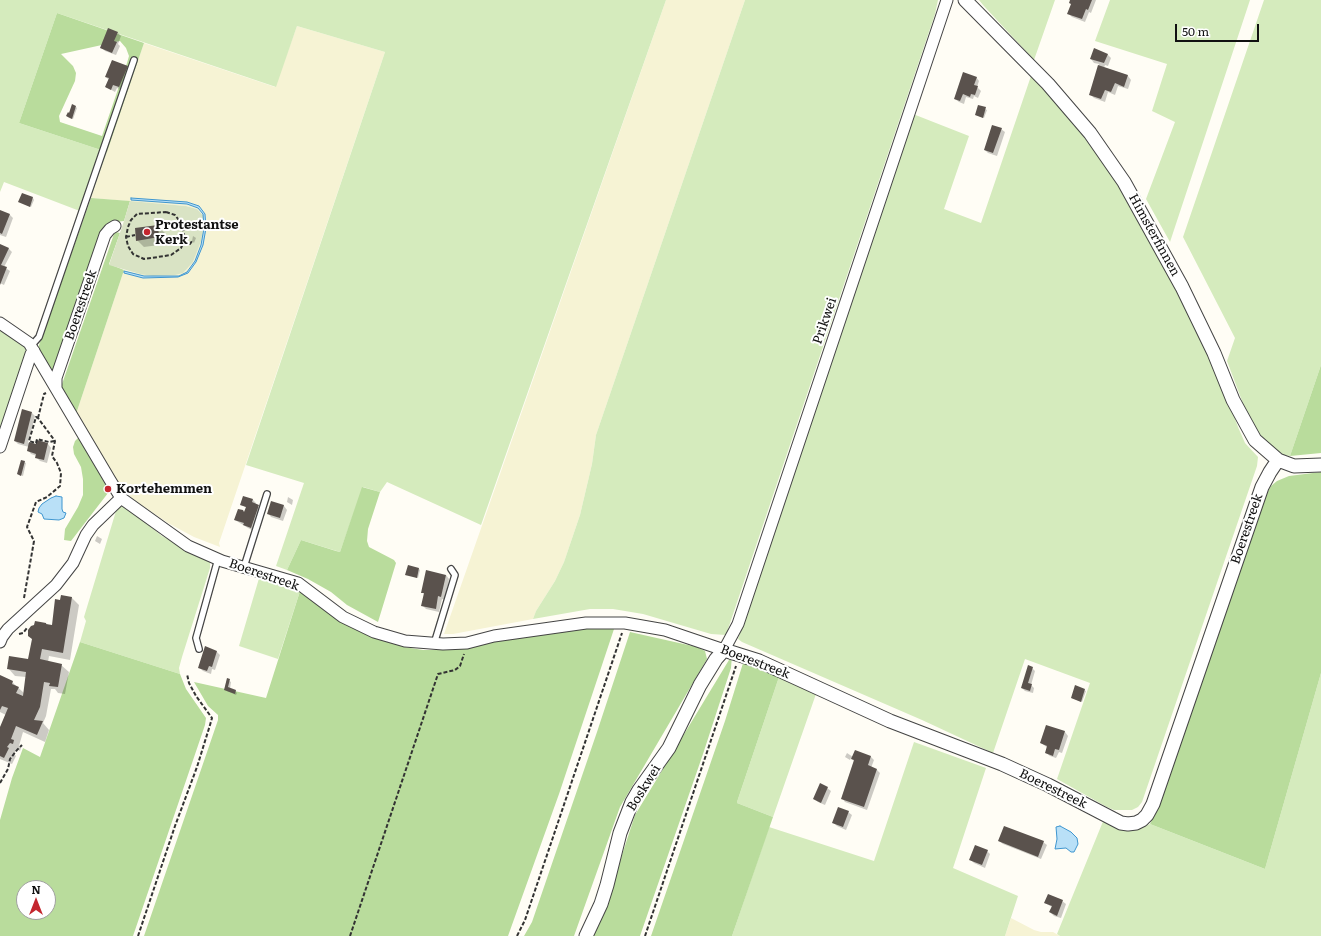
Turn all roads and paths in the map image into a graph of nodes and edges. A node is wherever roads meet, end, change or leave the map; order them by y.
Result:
1 (947, 0) edge
2 (965, 0) edge
3 (134, 60) dead end
4 (115, 226) dead end
5 (135, 235) dead end
6 (126, 237) junction
7 (184, 241) junction
8 (192, 241) dead end
9 (0, 323) edge
10 (32, 349) junction
11 (56, 388) junction
12 (38, 418) junction
13 (55, 442) junction
14 (0, 447) edge
15 (1278, 460) junction
16 (1321, 465) edge
17 (267, 494) dead end
18 (121, 498) junction
19 (218, 559) junction
20 (244, 567) junction
21 (451, 570) dead end
22 (23, 604) dead end
23 (625, 623) junction
24 (0, 642) edge
25 (467, 643) junction
26 (434, 644) junction
27 (199, 649) dead end
28 (724, 650) junction
29 (740, 654) junction
30 (187, 674) dead end
31 (22, 746) dead end
32 (0, 783) edge
33 (138, 936) edge
34 (350, 936) edge
35 (517, 936) edge
36 (586, 936) edge
37 (645, 936) edge

1 - 28 street, Prikwei
2 - 15 street, Himsterfinnen
3 - 10 lane
4 - 11 street, Boerestreek
5 - 6 path
6 - 7 path
6 - 7 path
7 - 8 path
9 - 10 street, Boerestreek
10 - 11 street, Boerestreek
10 - 14 street
11 - 12 path
11 - 18 street, Boerestreek
12 - 13 path
12 - 13 path
13 - 22 path
15 - 16 street, Himsterfinnen
15 - 29 street, Boerestreek
17 - 20 lane
18 - 19 street, Boerestreek
18 - 24 street
19 - 20 street, Boerestreek
19 - 27 lane
20 - 26 street, Boerestreek
21 - 26 lane
23 - 25 street, Boerestreek
23 - 28 street, Boerestreek
23 - 35 path
25 - 26 street, Boerestreek
25 - 34 path
28 - 29 street, Boerestreek
28 - 36 street, Boskwei
29 - 37 path
30 - 33 path
31 - 32 path

